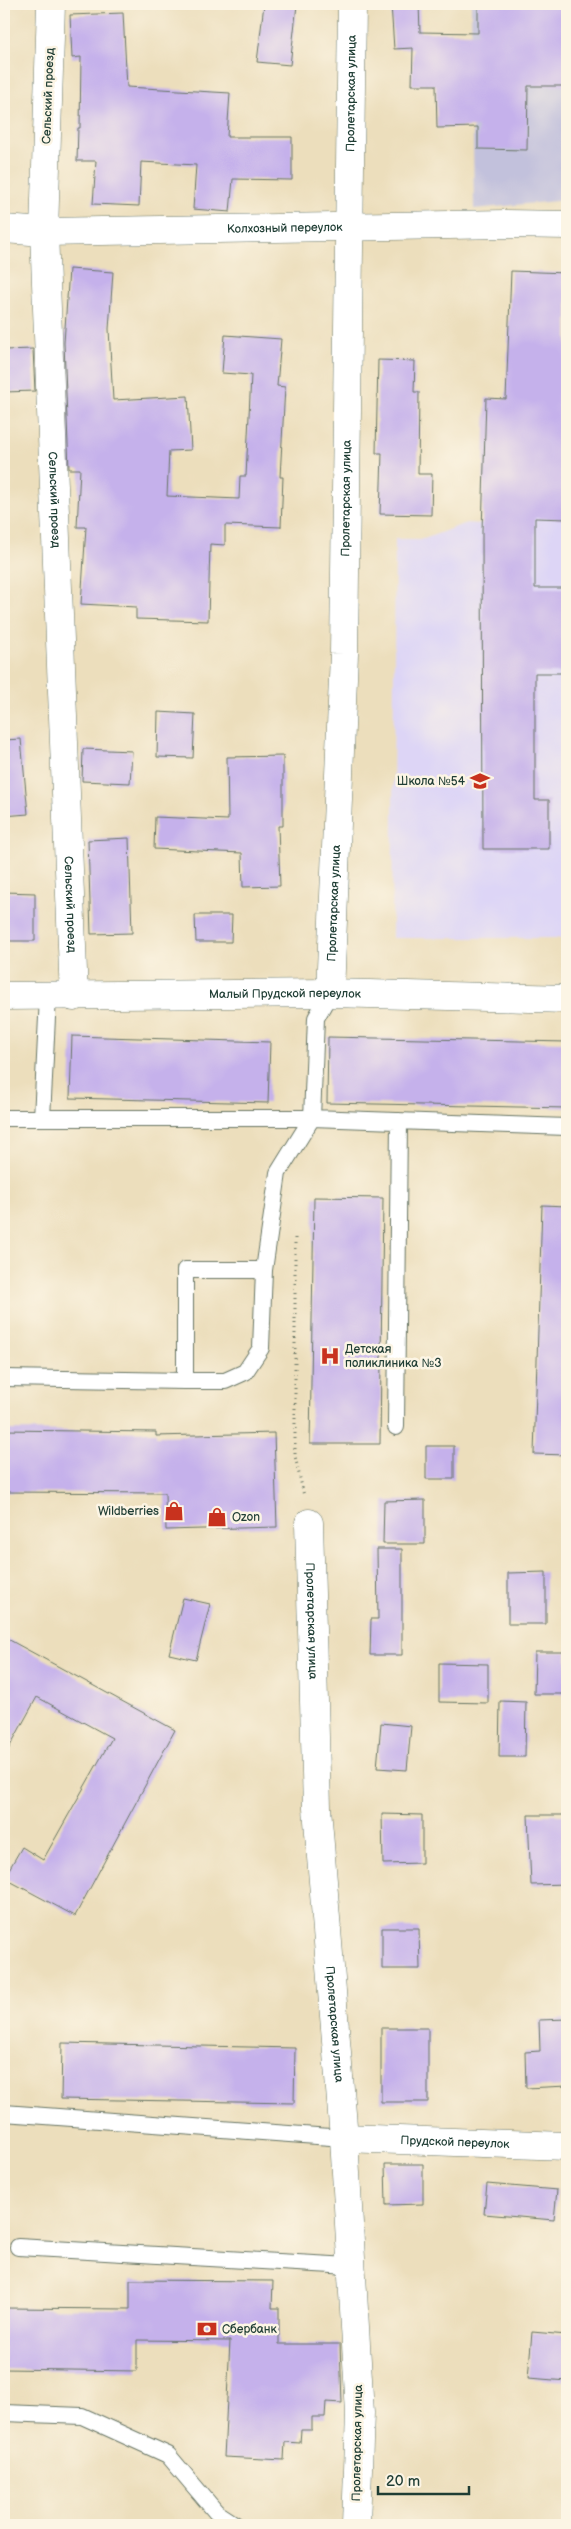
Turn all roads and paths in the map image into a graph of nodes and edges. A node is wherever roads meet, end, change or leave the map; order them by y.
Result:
1 (51, 4) edge
2 (352, 4) edge
3 (567, 226) edge
4 (350, 228) junction
5 (4, 229) edge
6 (44, 232) junction
7 (330, 993) junction
8 (4, 996) edge
9 (61, 997) junction
10 (567, 999) edge
11 (4, 1118) edge
12 (42, 1118) junction
13 (312, 1118) junction
14 (399, 1121) junction
15 (567, 1127) edge
16 (295, 1236) dead end
17 (264, 1270) junction
18 (4, 1378) edge
19 (185, 1381) junction
20 (396, 1427) dead end
21 (309, 1523) joint
22 (4, 2112) edge
23 (344, 2138) junction
24 (567, 2146) edge
25 (18, 2247) dead end
26 (350, 2266) junction
27 (4, 2413) edge
28 (236, 2525) edge
29 (356, 2525) edge

1 - 6 street, Сельский проезд
2 - 4 street, Пролетарская улица
3 - 4 street, Колхозный переулок
4 - 6 street, Колхозный переулок
4 - 7 street, Пролетарская улица
5 - 6 street, Колхозный переулок
6 - 9 street, Сельский проезд
7 - 9 street, Малый Прудской переулок
7 - 10 street, Малый Прудской переулок
7 - 13 lane
8 - 9 street, Малый Прудской переулок
9 - 12 lane
11 - 12 lane
12 - 13 lane
13 - 14 lane
13 - 17 lane
14 - 15 lane
14 - 20 lane
16 - 21 path
17 - 19 lane
17 - 19 lane
18 - 19 lane
21 - 23 street, Пролетарская улица
22 - 23 lane
23 - 24 street, Прудской переулок
23 - 26 street, Пролетарская улица
25 - 26 lane
26 - 29 street, Пролетарская улица
27 - 28 lane

